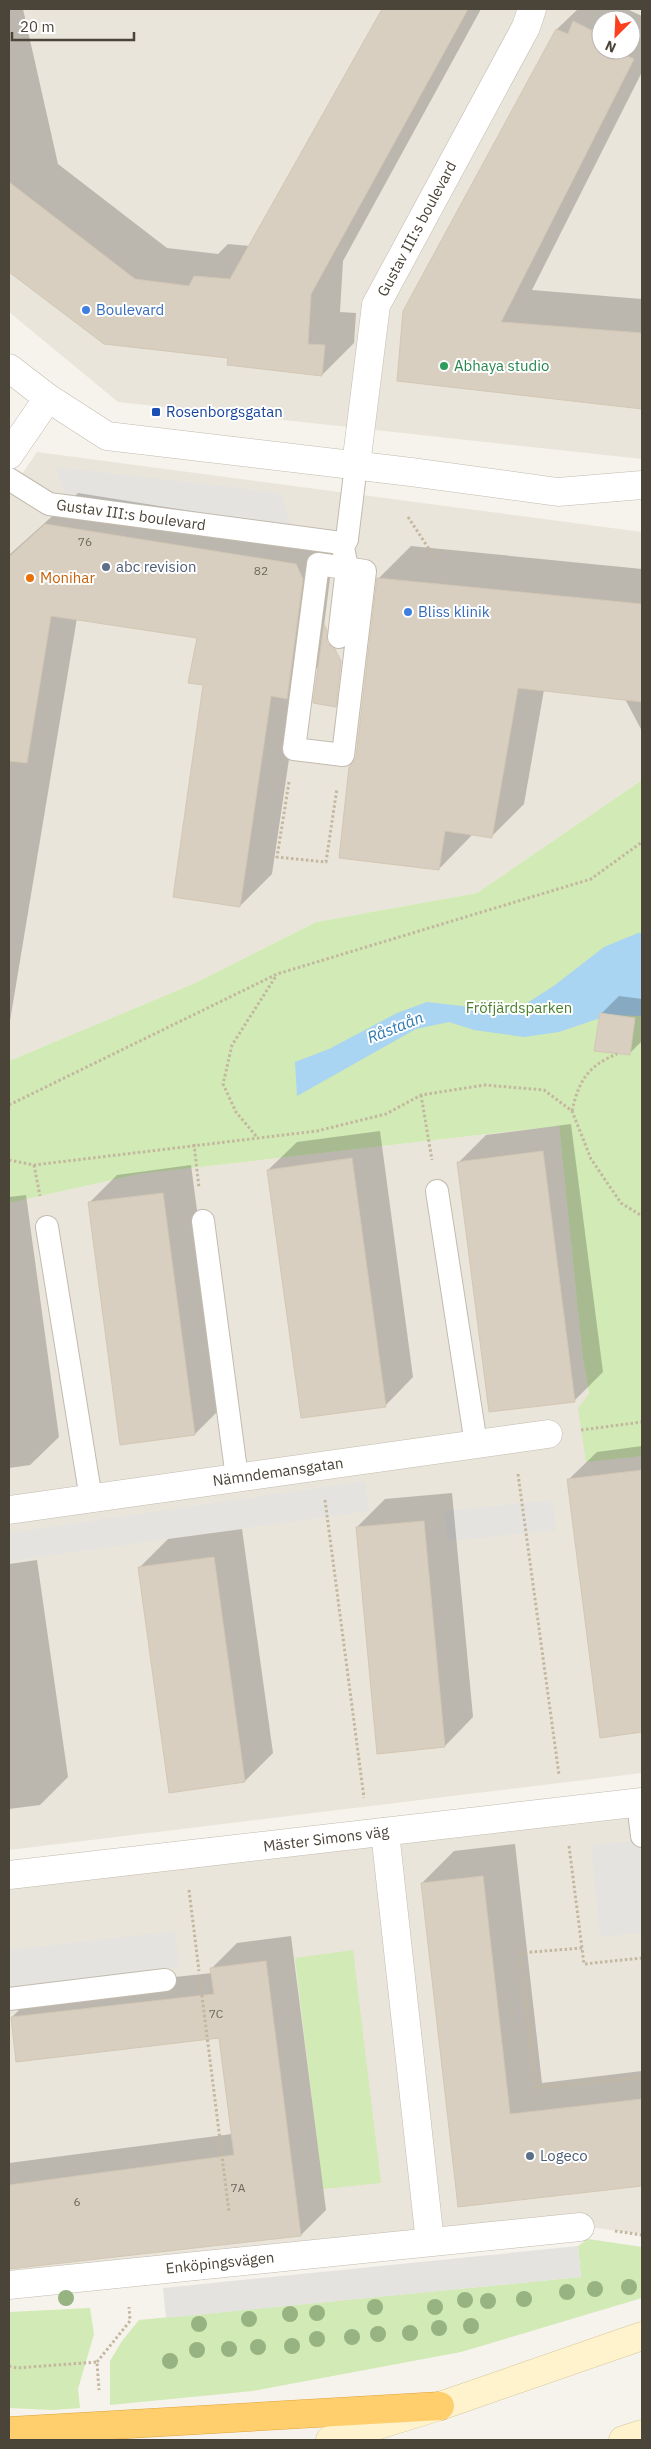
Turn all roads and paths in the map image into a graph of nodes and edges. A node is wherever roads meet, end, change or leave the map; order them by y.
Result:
1 (532, 9) edge
2 (9, 368) edge
3 (48, 398) junction
4 (9, 455) edge
5 (356, 465) junction
6 (9, 479) edge
7 (642, 485) edge
8 (408, 517) dead end
9 (347, 539) junction
10 (436, 558) dead end
11 (347, 568) junction
12 (339, 638) dead end
13 (294, 749) junction
14 (342, 755) junction
15 (642, 842) edge
16 (277, 974) junction
17 (617, 1054) dead end
18 (421, 1095) junction
19 (9, 1105) edge
20 (572, 1111) junction
21 (256, 1136) junction
22 (194, 1144) junction
23 (9, 1160) edge
24 (437, 1191) joint
25 (642, 1216) edge
26 (203, 1221) joint
27 (47, 1228) dead end
28 (642, 1422) edge
29 (548, 1434) joint
30 (514, 1439) junction
31 (476, 1444) junction
32 (320, 1467) junction
33 (237, 1478) junction
34 (91, 1499) junction
35 (9, 1510) edge
36 (640, 1802) edge
37 (564, 1812) junction
38 (377, 1833) junction
39 (642, 1836) edge
40 (184, 1855) junction
41 (9, 1876) edge
42 (582, 1948) junction
43 (642, 1958) edge
44 (165, 1980) dead end
45 (9, 1999) edge
46 (642, 2077) edge
47 (229, 2212) dead end
48 (580, 2227) dead end
49 (430, 2242) junction
50 (124, 2273) junction
51 (9, 2285) edge
52 (642, 2336) edge
53 (97, 2362) junction
54 (9, 2366) edge
55 (100, 2399) dead end
56 (440, 2406) junction
57 (9, 2431) edge
58 (642, 2434) edge
59 (330, 2440) edge
60 (623, 2440) edge

1 - 5 street, Gustav III:s boulevard
2 - 3 street
3 - 4 street
3 - 5 street
5 - 7 street
5 - 9 lane, Gustav III:s boulevard
6 - 9 lane, Gustav III:s boulevard
8 - 10 path
9 - 11 lane, Gustav III:s boulevard
11 - 12 lane, Gustav III:s boulevard
11 - 13 lane
11 - 14 lane
13 - 14 lane
13 - 14 path
15 - 16 path
16 - 19 path
16 - 21 path
17 - 20 path
18 - 20 path
18 - 21 path
18 - 24 path
20 - 25 path
21 - 22 path
22 - 23 path
22 - 26 path
24 - 31 lane
26 - 33 lane
27 - 34 lane
28 - 29 path
29 - 30 street, Nämndemansgatan
30 - 31 street, Nämndemansgatan
30 - 37 path
31 - 32 street, Nämndemansgatan
32 - 33 street, Nämndemansgatan
32 - 38 path
33 - 34 street, Nämndemansgatan
34 - 35 street, Nämndemansgatan
36 - 37 street, Mäster Simons väg
36 - 39 lane
37 - 38 street, Mäster Simons väg
37 - 42 path
38 - 40 street, Mäster Simons väg
38 - 49 street
40 - 41 street, Mäster Simons väg
40 - 47 path
42 - 43 path
42 - 46 path
44 - 45 lane
48 - 49 street, Enköpingsvägen
49 - 50 street, Enköpingsvägen
50 - 51 street, Enköpingsvägen
50 - 53 path
52 - 56 main road
53 - 54 path
53 - 55 path
56 - 57 highway
56 - 59 main road
58 - 60 main road

